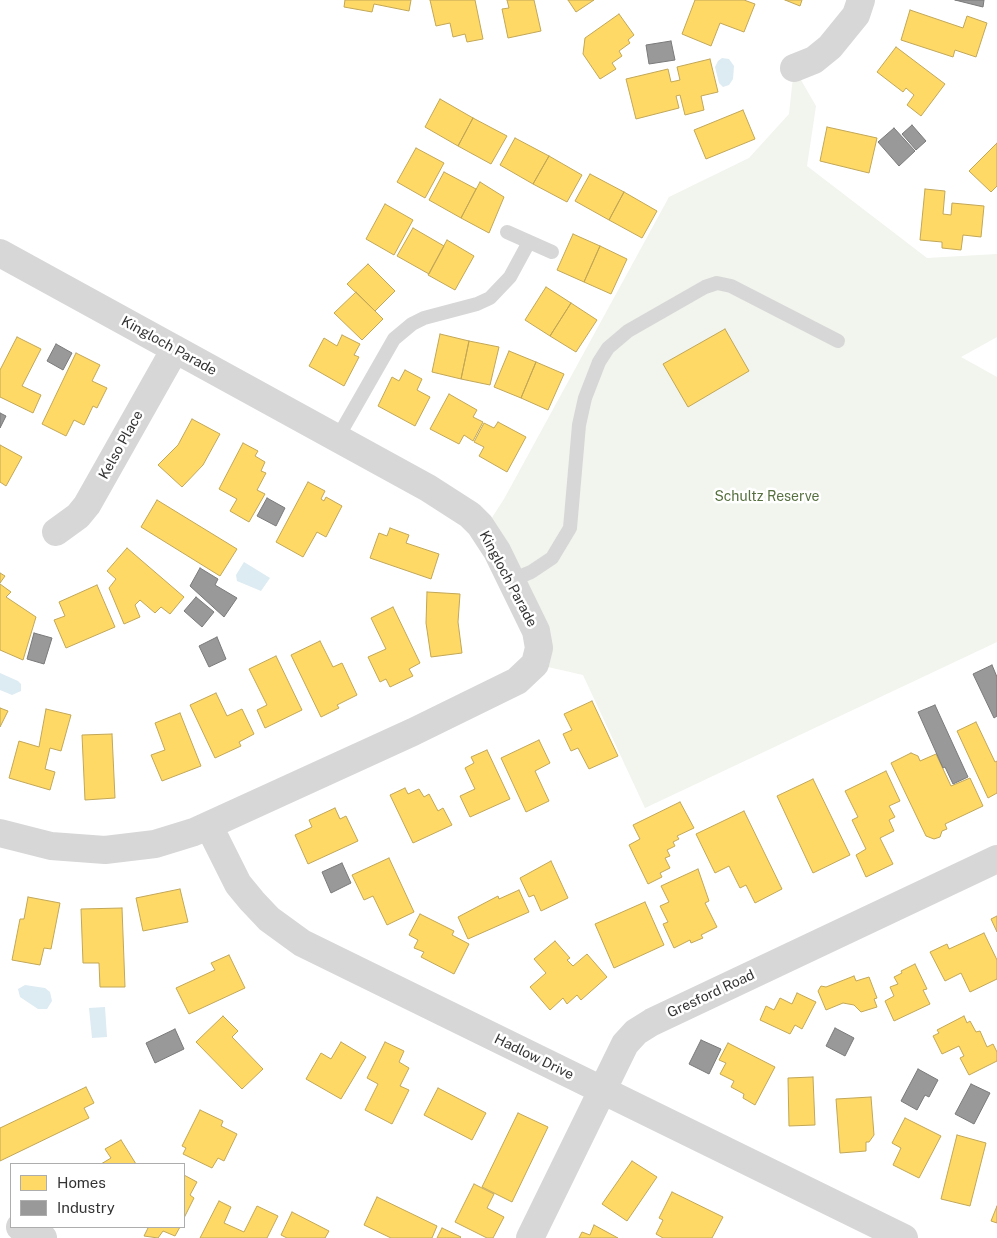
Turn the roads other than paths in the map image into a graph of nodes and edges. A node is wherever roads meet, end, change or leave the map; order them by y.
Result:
1 (861, 0) edge
2 (794, 68) dead end
3 (507, 232) dead end
4 (529, 242) junction
5 (552, 252) dead end
6 (0, 253) edge
7 (838, 341) dead end
8 (175, 349) junction
9 (338, 438) junction
10 (56, 532) dead end
11 (512, 580) junction
12 (209, 826) junction
13 (0, 834) edge
14 (997, 860) edge
15 (603, 1090) junction
16 (22, 1228) edge
17 (43, 1238) edge
18 (530, 1238) edge
19 (904, 1238) edge

1 - 2 street
3 - 4 lane
4 - 5 lane
4 - 9 lane
6 - 8 street, Kingloch Parade
7 - 11 lane
8 - 9 street, Kingloch Parade
8 - 10 street, Kelso Place
9 - 11 street, Kingloch Parade
11 - 12 street, Kingloch Parade
12 - 13 street, Kingloch Parade
12 - 15 street, Hadlow Drive
14 - 15 street, Gresford Road
15 - 18 street, Gresford Road
15 - 19 street, Hadlow Drive
16 - 17 street

